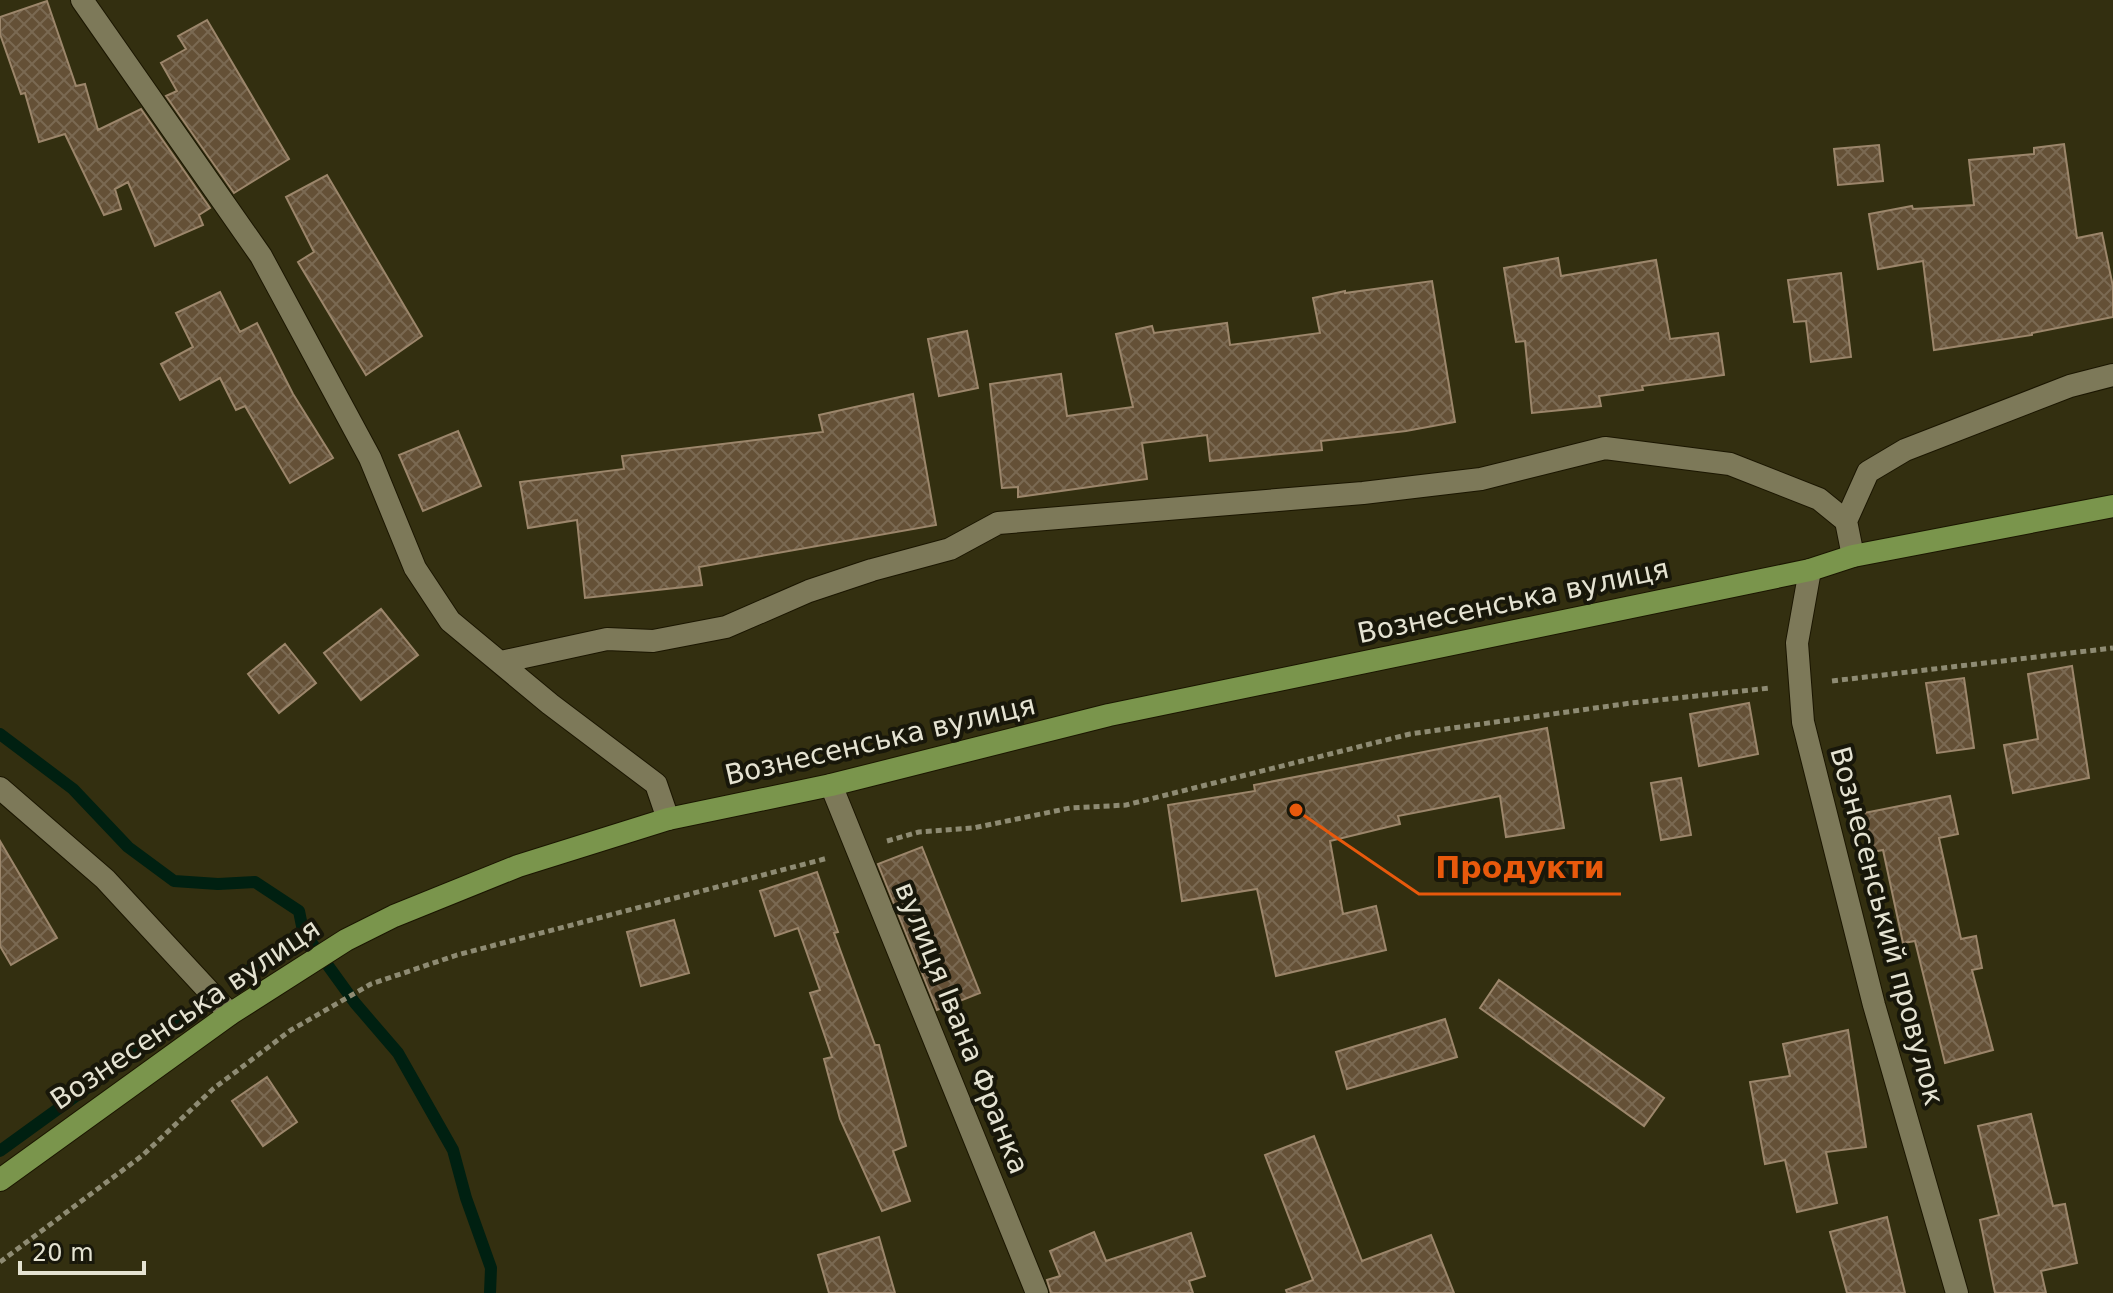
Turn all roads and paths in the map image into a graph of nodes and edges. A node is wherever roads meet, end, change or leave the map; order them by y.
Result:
1 (82, 0) edge
2 (2113, 375) edge
3 (2113, 506) edge
4 (1846, 521) junction
5 (1853, 556) junction
6 (1810, 570) junction
7 (2113, 648) edge
8 (501, 662) junction
9 (1800, 684) junction
10 (831, 785) junction
11 (0, 788) edge
12 (668, 819) junction
13 (857, 850) junction
14 (230, 1014) junction
15 (0, 1180) edge
16 (0, 1262) edge
17 (1037, 1293) edge
18 (1957, 1293) edge

1 - 8 street
2 - 4 street
3 - 5 main road, Вознесенська вулиця
4 - 5 street
4 - 8 street
5 - 6 main road, Вознесенська вулиця
6 - 9 street, Вознесенський провулок
6 - 10 main road, Вознесенська вулиця
7 - 9 path
8 - 12 street
9 - 13 path
9 - 18 street, Вознесенський провулок
10 - 12 main road, Вознесенська вулиця
10 - 13 street, вулиця Івана Франка
11 - 14 street
12 - 14 main road, Вознесенська вулиця
13 - 16 path
13 - 17 street, вулиця Івана Франка
14 - 15 main road, Вознесенська вулиця

